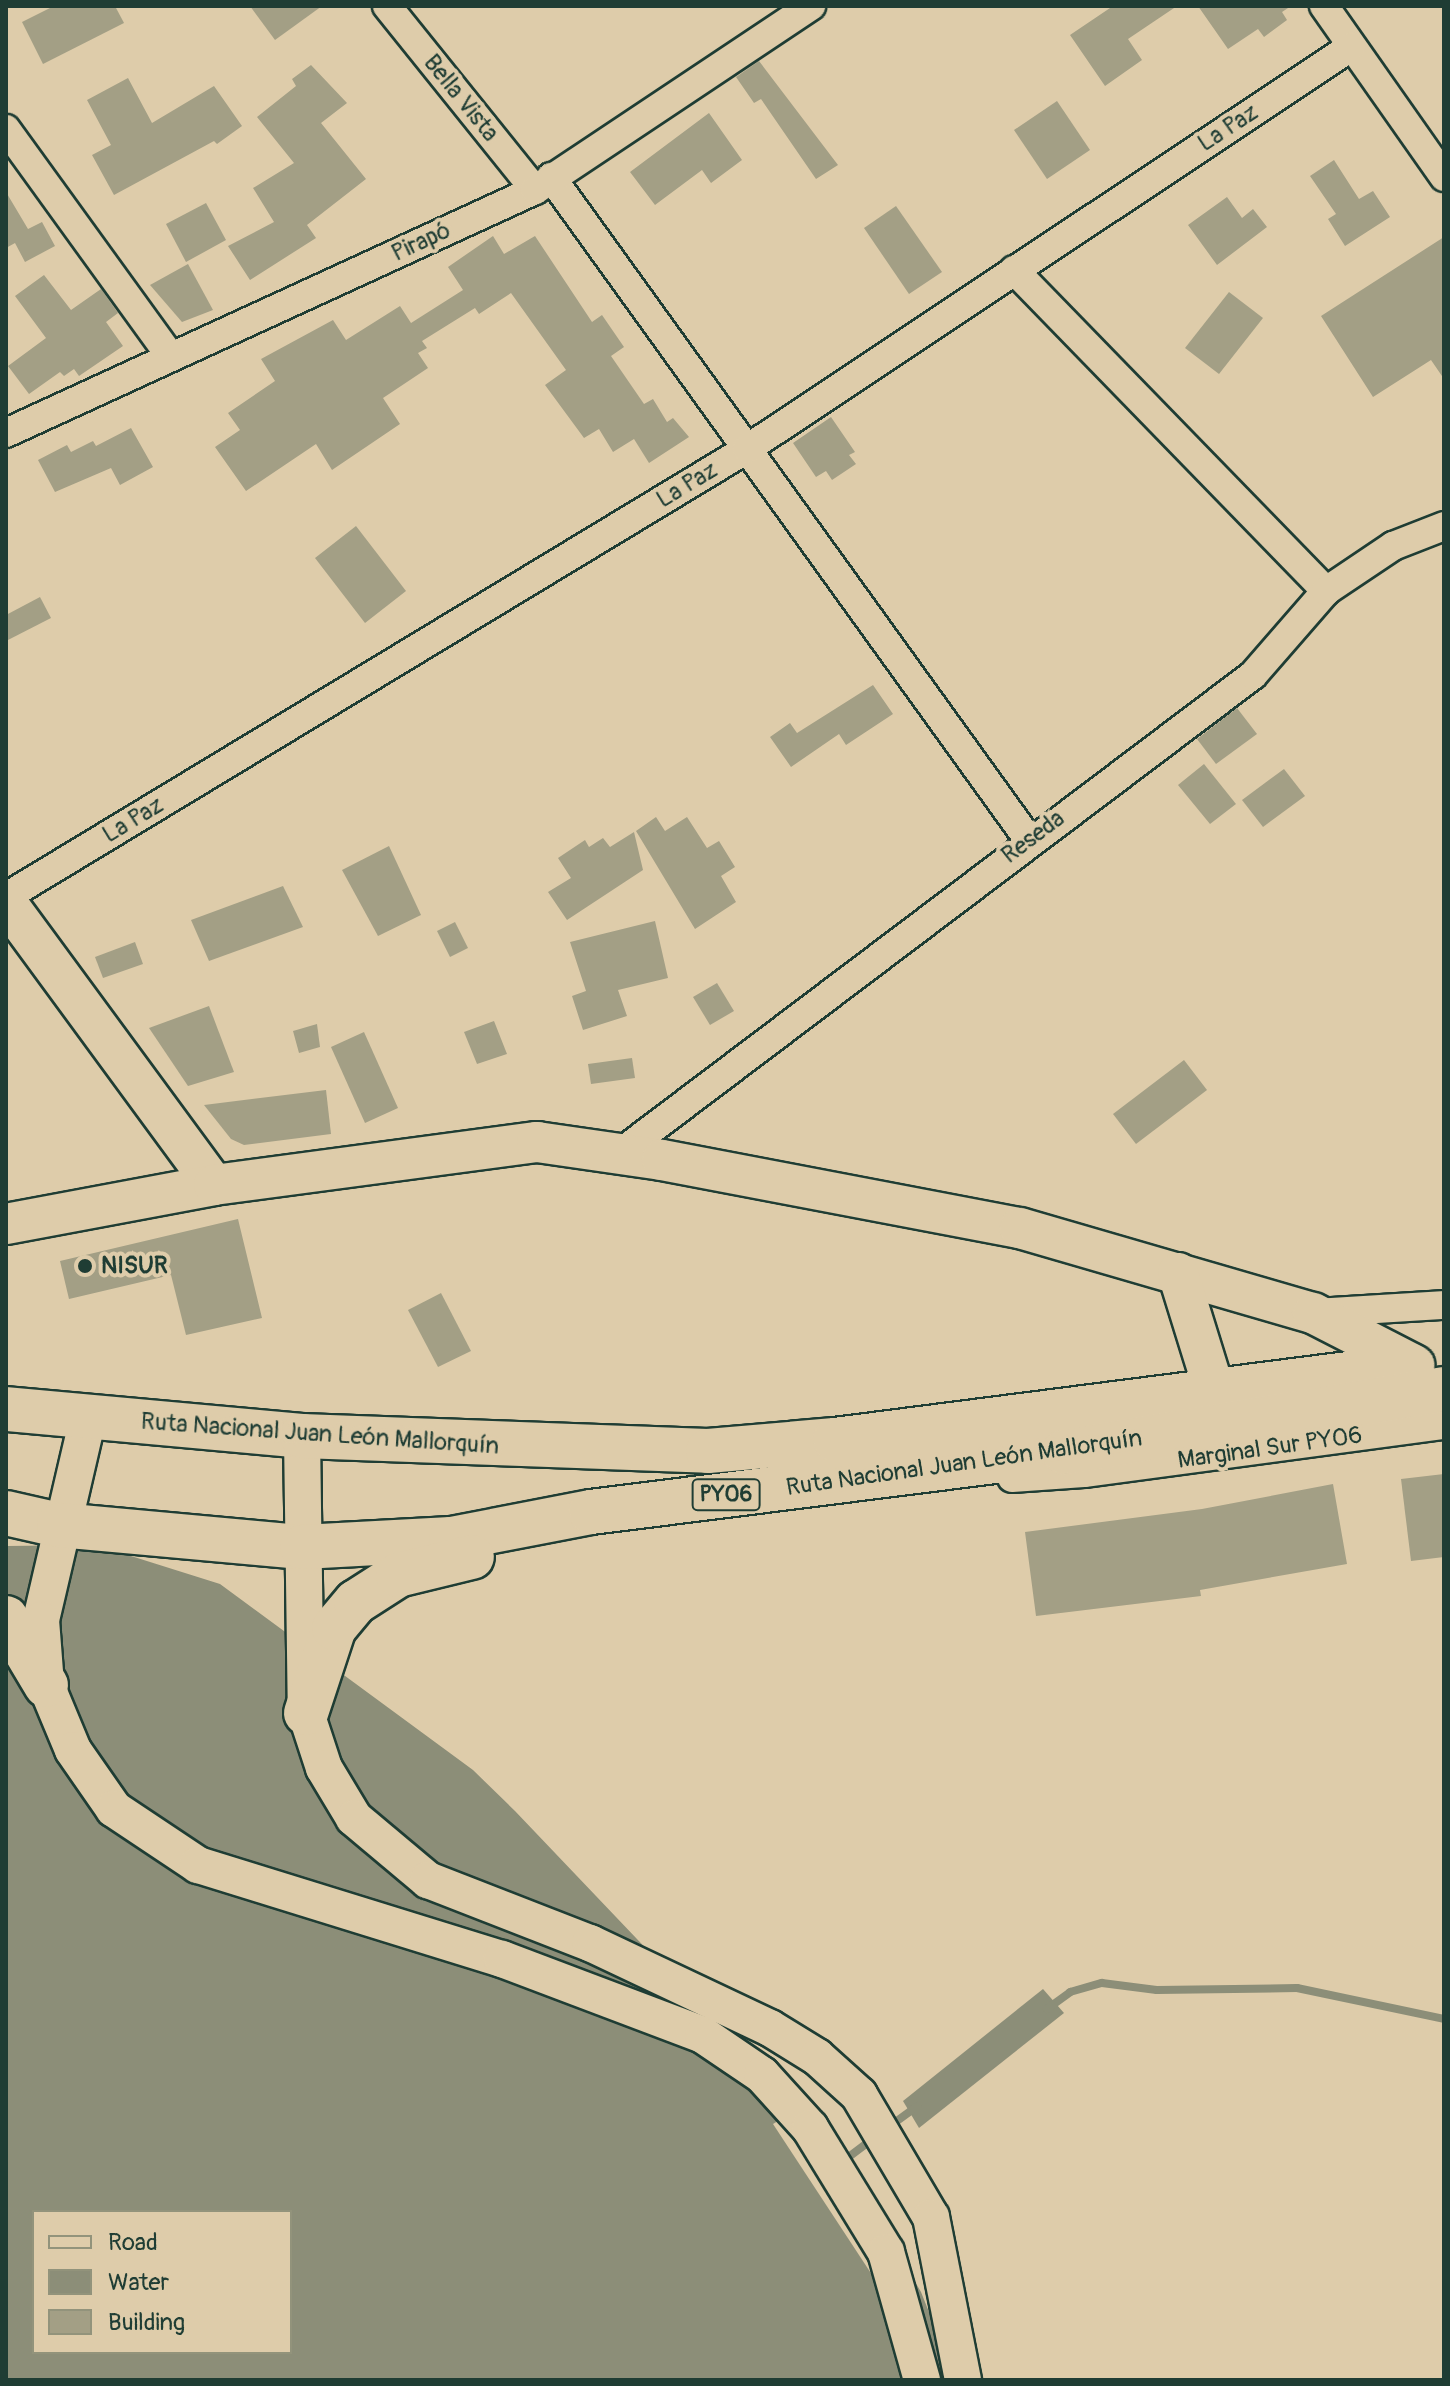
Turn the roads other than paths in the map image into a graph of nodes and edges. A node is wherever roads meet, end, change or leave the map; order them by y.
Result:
1 (387, 6) edge
2 (811, 6) edge
3 (1324, 6) edge
4 (1351, 47) junction
5 (6, 129) edge
6 (1444, 177) edge
7 (543, 184) junction
8 (1014, 270) junction
9 (171, 357) junction
10 (6, 433) edge
11 (747, 449) junction
12 (1444, 526) edge
13 (1326, 591) junction
14 (1029, 840) junction
15 (6, 900) edge
16 (620, 1153) junction
17 (214, 1185) junction
18 (6, 1224) edge
19 (1178, 1273) junction
20 (1444, 1305) edge
21 (1313, 1313) junction
22 (1434, 1372) edge
23 (1223, 1406) junction
24 (6, 1409) edge
25 (88, 1418) junction
26 (1444, 1425) edge
27 (302, 1436) junction
28 (855, 1478) junction
29 (667, 1502) junction
30 (6, 1513) edge
31 (59, 1525) junction
32 (302, 1547) junction
33 (6, 1618) edge
34 (46, 1685) junction
35 (306, 1713) junction
36 (922, 2380) edge
37 (963, 2380) edge

1 - 7 street, Bella Vista
2 - 7 street, Pirapó
3 - 4 street
4 - 6 street
4 - 8 street, La Paz
5 - 9 street
7 - 9 street, Pirapó
7 - 11 street, Bella Vista
8 - 11 street, La Paz
8 - 13 street
9 - 10 street, Pirapó
11 - 14 street, Bella Vista
11 - 15 street, La Paz
12 - 13 street, Reseda
13 - 14 street, Reseda
14 - 16 street, Reseda
15 - 17 main road
16 - 17 main road
16 - 19 main road
17 - 18 main road
19 - 21 main road
19 - 23 main road
20 - 21 street
21 - 22 main road
22 - 23 highway, Ruta Nacional Juan León Mallorquín / PY06
23 - 27 highway, Ruta Nacional Juan León Mallorquín / PY06
23 - 28 highway, Ruta Nacional Juan León Mallorquín / PY06
24 - 25 highway, Ruta Nacional Juan León Mallorquín / PY06
25 - 27 highway, Ruta Nacional Juan León Mallorquín / PY06
25 - 31 street
26 - 28 street, Marginal Sur PY06
27 - 32 street
28 - 29 highway, Ruta Nacional Juan León Mallorquín / PY06
29 - 32 highway, Ruta Nacional Juan León Mallorquín / PY06
29 - 35 highway
30 - 31 highway, Ruta Nacional Juan León Mallorquín / PY06
31 - 32 highway, Ruta Nacional Juan León Mallorquín / PY06
31 - 34 street
32 - 35 street
33 - 34 highway
34 - 36 street
35 - 37 street

